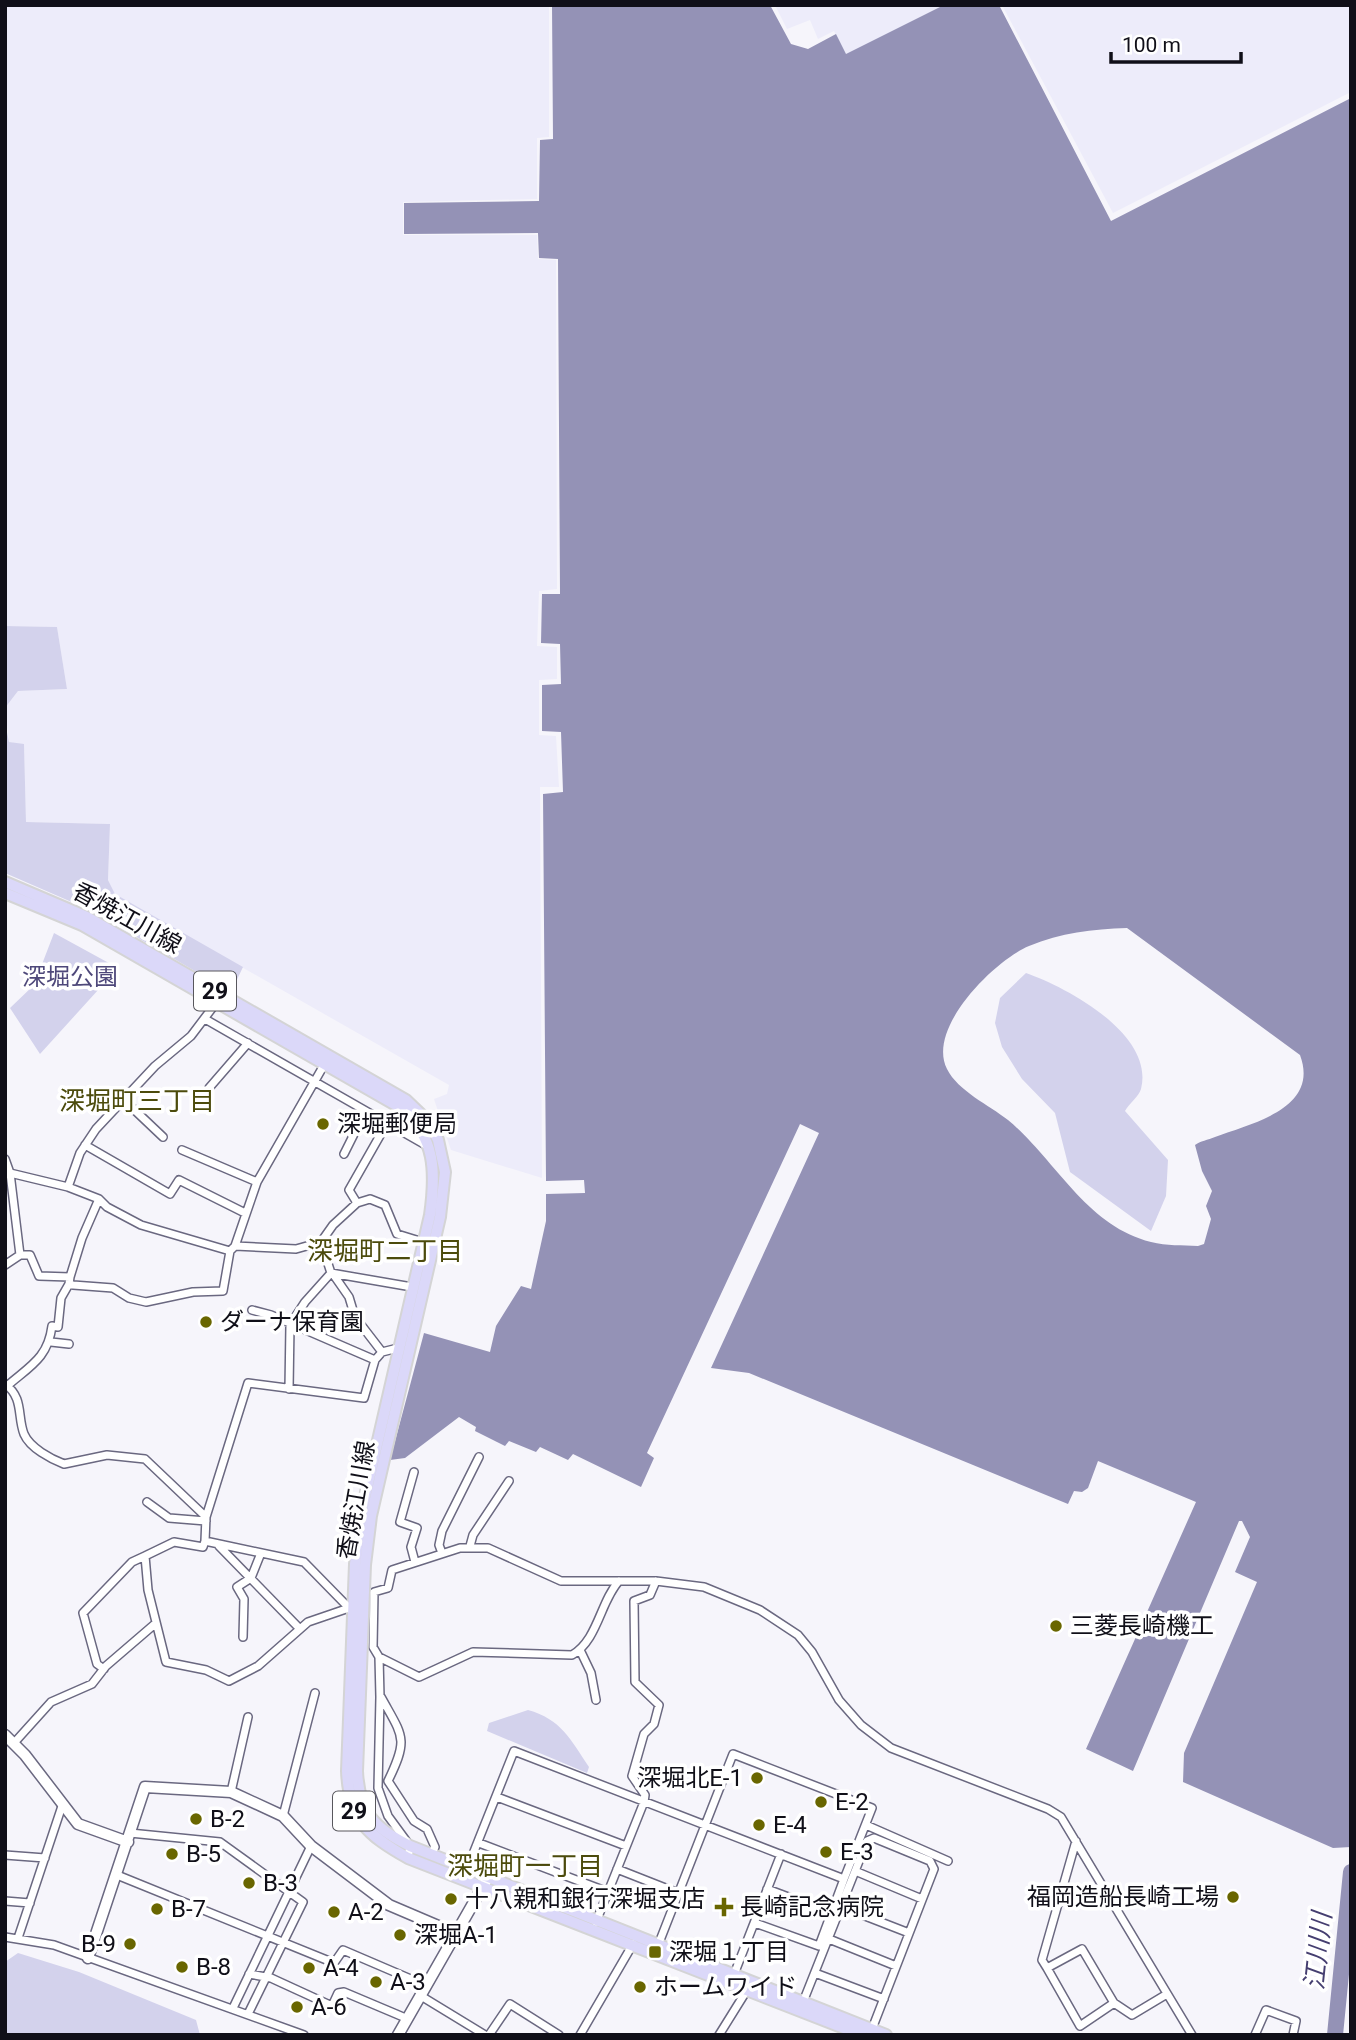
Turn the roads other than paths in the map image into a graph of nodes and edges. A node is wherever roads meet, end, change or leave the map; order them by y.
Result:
1 (5, 882) edge
2 (5, 892) edge
3 (216, 1003) junction
4 (205, 1019) junction
5 (268, 1033) junction
6 (248, 1043) junction
7 (259, 1049) junction
8 (322, 1067) junction
9 (315, 1082) junction
10 (209, 1088) dead end
11 (124, 1100) junction
12 (365, 1112) junction
13 (415, 1114) junction
14 (386, 1125) junction
15 (163, 1137) dead end
16 (85, 1145) junction
17 (429, 1147) junction
18 (183, 1150) dead end
19 (344, 1154) dead end
20 (5, 1159) edge
21 (438, 1159) junction
22 (10, 1173) junction
23 (257, 1182) junction
24 (68, 1187) junction
25 (99, 1199) junction
26 (357, 1203) junction
27 (245, 1213) junction
28 (321, 1242) junction
29 (423, 1242) junction
30 (233, 1249) junction
31 (20, 1255) junction
32 (5, 1265) edge
33 (332, 1274) junction
34 (69, 1280) junction
35 (412, 1287) junction
36 (251, 1310) dead end
37 (290, 1325) junction
38 (51, 1342) junction
39 (69, 1345) dead end
40 (398, 1348) junction
41 (382, 1352) junction
42 (374, 1360) junction
43 (6, 1385) edge
44 (289, 1389) junction
45 (385, 1423) junction
46 (479, 1457) dead end
47 (414, 1472) dead end
48 (509, 1481) dead end
49 (147, 1502) dead end
50 (206, 1519) junction
51 (205, 1541) junction
52 (219, 1545) junction
53 (470, 1546) junction
54 (261, 1553) junction
55 (442, 1553) junction
56 (145, 1556) junction
57 (415, 1562) junction
58 (251, 1578) junction
59 (619, 1581) junction
60 (656, 1581) junction
61 (156, 1623) junction
62 (300, 1629) junction
63 (243, 1637) dead end
64 (580, 1650) junction
65 (379, 1657) junction
66 (104, 1669) junction
67 (315, 1693) dead end
68 (380, 1697) junction
69 (596, 1700) dead end
70 (248, 1717) dead end
71 (5, 1735) edge
72 (14, 1743) junction
73 (231, 1792) junction
74 (497, 1797) junction
75 (644, 1802) junction
76 (62, 1806) junction
77 (283, 1816) junction
78 (707, 1825) junction
79 (866, 1825) junction
80 (129, 1838) junction
81 (1076, 1841) junction
82 (479, 1843) junction
83 (312, 1846) junction
84 (626, 1846) junction
85 (409, 1852) junction
86 (781, 1854) junction
87 (5, 1855) edge
88 (431, 1855) junction
89 (46, 1858) junction
90 (948, 1861) dead end
91 (617, 1869) junction
92 (855, 1871) junction
93 (465, 1874) junction
94 (117, 1875) junction
95 (844, 1879) junction
96 (485, 1882) junction
97 (767, 1889) junction
98 (608, 1892) junction
99 (678, 1893) junction
100 (290, 1894) junction
101 (922, 1899) junction
102 (5, 1901) edge
103 (30, 1903) junction
104 (842, 1907) junction
105 (831, 1913) junction
106 (755, 1923) junction
107 (595, 1925) junction
108 (909, 1933) junction
109 (457, 1934) junction
110 (268, 1936) junction
111 (5, 1937) edge
112 (18, 1938) junction
113 (829, 1939) junction
114 (283, 1941) junction
115 (633, 1944) junction
116 (657, 1948) junction
117 (88, 1958) junction
118 (896, 1966) junction
119 (1047, 1968) junction
120 (815, 1973) junction
121 (249, 1974) junction
122 (265, 1978) junction
123 (732, 1979) junction
124 (427, 1986) junction
125 (747, 1990) junction
126 (1167, 1994) junction
127 (421, 1996) junction
128 (884, 1999) junction
129 (803, 2001) junction
130 (1114, 2003) junction
131 (233, 2008) junction
132 (248, 2014) junction
133 (408, 2019) junction
134 (867, 2032) edge
135 (399, 2034) edge
136 (304, 2035) edge
137 (487, 2035) edge
138 (559, 2035) edge
139 (580, 2035) edge
140 (719, 2035) edge
141 (886, 2035) edge
142 (1192, 2035) edge
143 (1255, 2035) edge
144 (1293, 2035) edge

1 - 13 main road, 香焼江川線 / 29
2 - 3 main road, 香焼江川線 / 29
3 - 4 street
3 - 5 main road, 香焼江川線 / 29
4 - 6 street
4 - 11 street
5 - 7 street
5 - 8 main road, 香焼江川線 / 29
6 - 7 street
6 - 10 street
7 - 9 street
8 - 9 street
8 - 13 main road, 香焼江川線 / 29
9 - 12 street
9 - 23 street
11 - 15 street
11 - 16 street
12 - 14 street
12 - 19 street
13 - 17 main road, 香焼江川線 / 29
13 - 21 main road, 香焼江川線 / 29
14 - 17 street
14 - 26 street
16 - 24 street
16 - 27 street
17 - 21 main road, 香焼江川線 / 29
18 - 23 street
20 - 22 street
21 - 29 main road, 香焼江川線 / 29
21 - 45 main road, 香焼江川線 / 29
22 - 24 street
22 - 31 street
23 - 27 street
24 - 25 street
25 - 30 street
25 - 34 street
26 - 28 street
26 - 29 street
27 - 30 street
28 - 30 street
28 - 33 street
29 - 35 main road, 香焼江川線 / 29
30 - 34 street
31 - 32 street
31 - 34 street
33 - 35 street
33 - 37 street
33 - 41 street
34 - 38 street
35 - 40 main road, 香焼江川線 / 29
36 - 37 street
37 - 42 street
37 - 44 street
38 - 39 street
38 - 43 street
40 - 41 street
40 - 45 main road, 香焼江川線 / 29
41 - 42 street
42 - 44 street
43 - 50 street
44 - 50 street
45 - 85 main road, 香焼江川線 / 29
46 - 55 street
47 - 57 street
48 - 53 street
49 - 50 street
50 - 51 street
51 - 52 street
51 - 56 street
52 - 54 street
52 - 58 street
53 - 55 street
53 - 59 street
54 - 58 street
54 - 62 street
55 - 57 street
56 - 61 street
56 - 66 street
57 - 65 street
58 - 62 street
58 - 63 street
59 - 60 street
59 - 64 street
60 - 75 street
60 - 81 street
61 - 62 street
61 - 66 street
64 - 65 street
64 - 69 street
65 - 68 street
66 - 72 street
67 - 77 street
68 - 85 street
68 - 88 street
70 - 73 street
71 - 72 street
72 - 76 street
73 - 77 street
73 - 80 street
74 - 75 street
74 - 82 street
74 - 84 street
75 - 78 street
75 - 84 street
76 - 80 street
76 - 89 street
77 - 83 street
78 - 79 street
78 - 86 street
78 - 99 street
79 - 90 street
79 - 95 street
80 - 94 street
80 - 100 street
81 - 119 street
81 - 126 street
82 - 93 street
82 - 98 street
83 - 100 street
83 - 109 street
84 - 91 street
85 - 88 main road, 香焼江川線 / 29
85 - 93 main road, 香焼江川線 / 29
86 - 95 street
86 - 97 street
87 - 89 street
88 - 93 main road, 香焼江川線 / 29
89 - 103 street
91 - 98 street
91 - 99 street
92 - 101 street
92 - 101 street
92 - 104 street
93 - 96 main road, 香焼江川線 / 29
94 - 110 street
94 - 117 street
95 - 105 street
96 - 107 main road, 香焼江川線 / 29
96 - 109 street
97 - 105 street
97 - 106 street
98 - 107 street
99 - 116 street
100 - 110 street
100 - 114 street
101 - 108 street
102 - 103 street
103 - 112 street
104 - 108 street
104 - 113 street
105 - 106 street
106 - 123 street
107 - 115 main road, 香焼江川線 / 29
107 - 116 main road, 香焼江川線 / 29
108 - 118 street
109 - 124 street
110 - 114 street
110 - 121 street
111 - 112 street
112 - 117 street
113 - 118 street
113 - 120 street
114 - 122 street
114 - 124 street
115 - 116 main road, 香焼江川線 / 29
115 - 139 street
116 - 123 main road, 香焼江川線 / 29
117 - 131 street
118 - 128 street
119 - 130 street
119 - 130 street
120 - 128 street
120 - 129 street
121 - 122 street
121 - 131 street
122 - 132 street
122 - 133 street
123 - 125 main road, 香焼江川線 / 29
123 - 129 main road, 香焼江川線 / 29
124 - 127 street
125 - 134 main road, 香焼江川線 / 29
125 - 140 street
126 - 130 street
126 - 142 street
127 - 133 street
127 - 137 street
128 - 134 street
129 - 134 main road, 香焼江川線 / 29
131 - 132 street
132 - 136 street
133 - 135 street
134 - 141 main road, 香焼江川線 / 29
137 - 138 street
143 - 144 street

